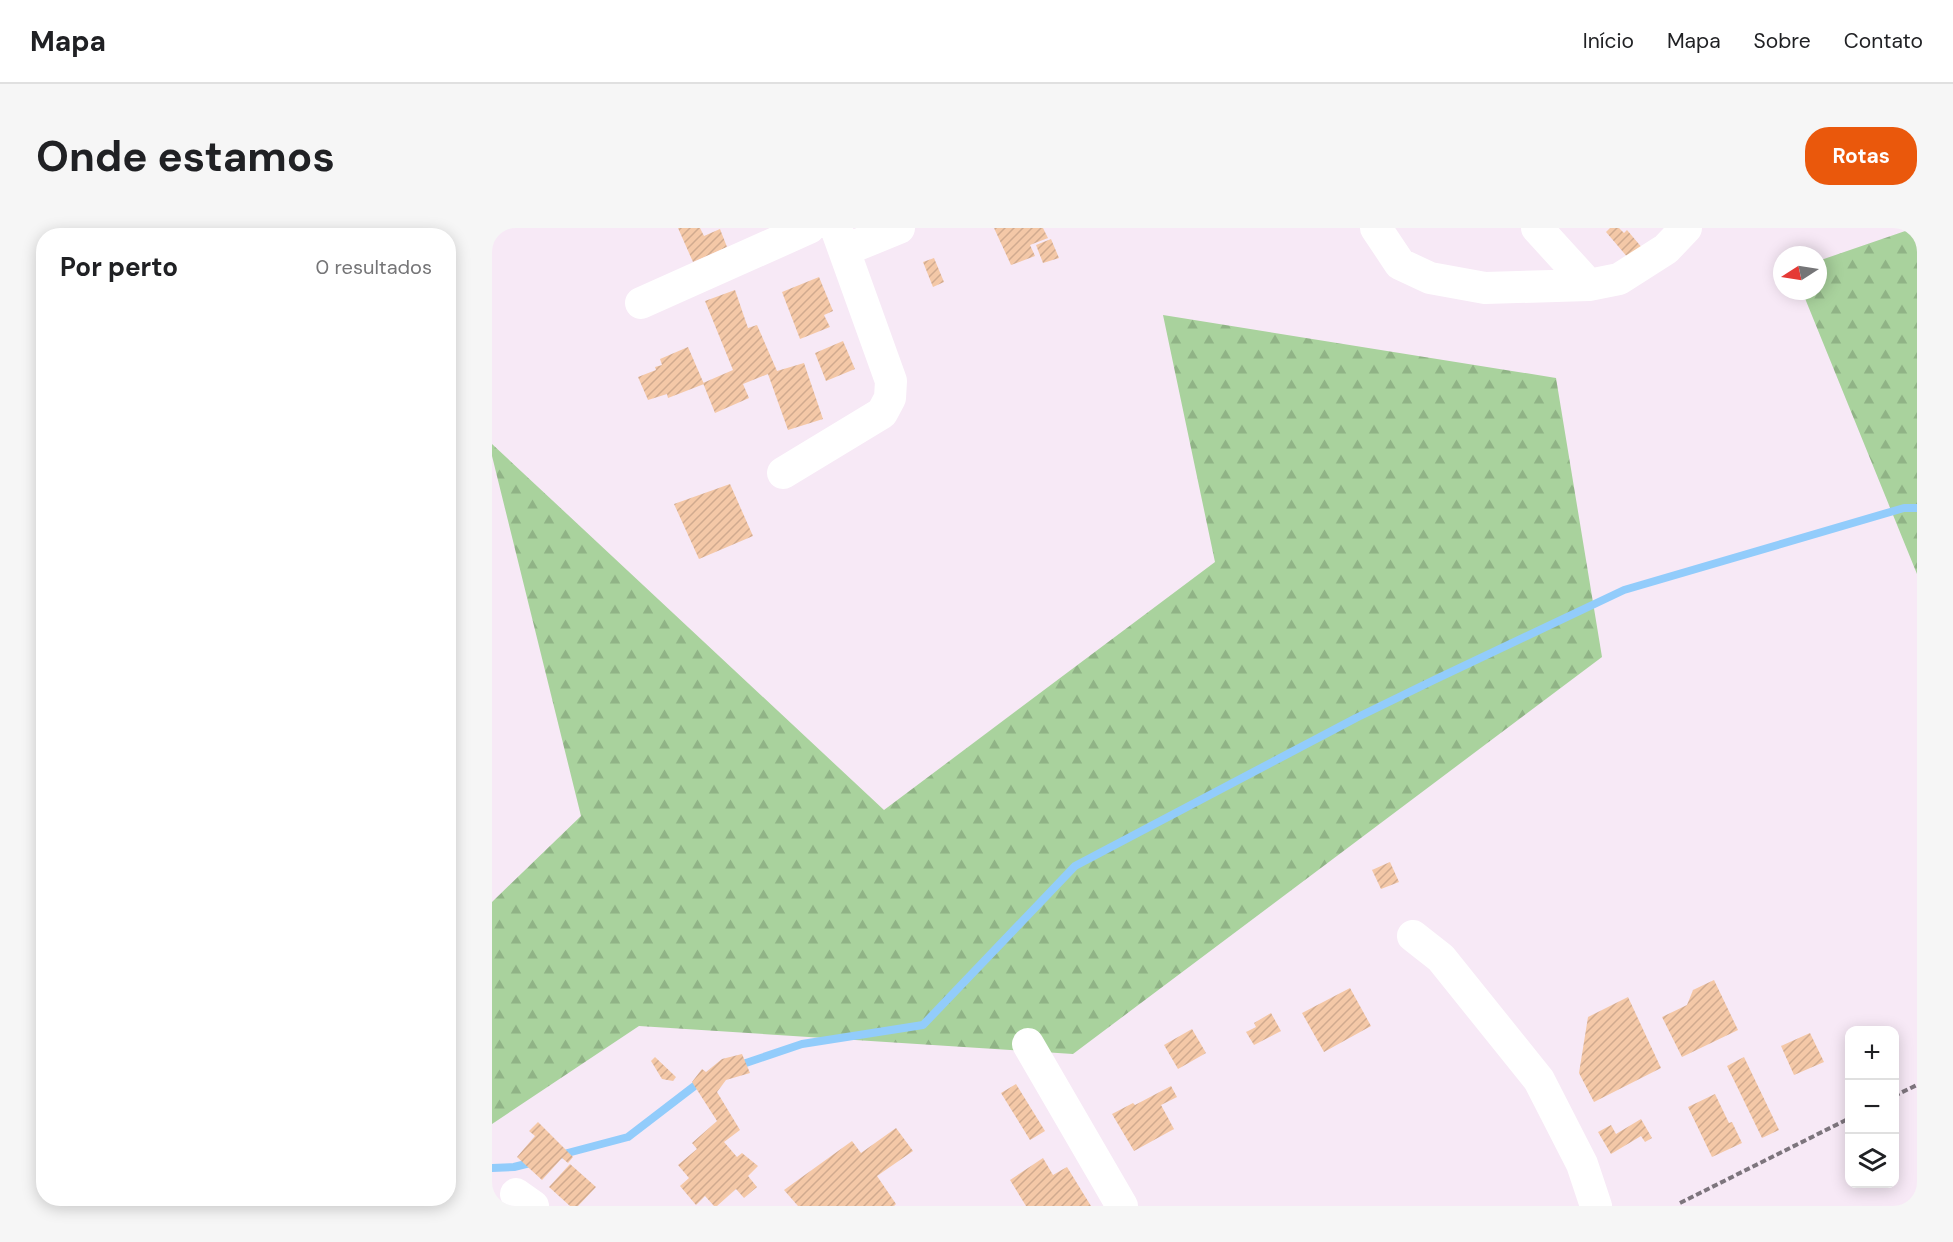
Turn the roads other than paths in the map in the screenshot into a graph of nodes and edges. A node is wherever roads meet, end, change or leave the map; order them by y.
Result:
1 (809, 228) edge
2 (900, 228) edge
3 (1376, 228) edge
4 (1537, 228) edge
5 (1686, 228) edge
6 (841, 239) edge
7 (1589, 285) junction
8 (641, 303) dead end
9 (783, 473) dead end
10 (1413, 936) dead end
11 (1029, 1044) dead end
12 (1122, 1206) edge
13 (1596, 1206) edge

1 - 8 street
2 - 6 street
3 - 7 street
4 - 7 street
5 - 7 street
6 - 9 street
10 - 13 street
11 - 12 street

